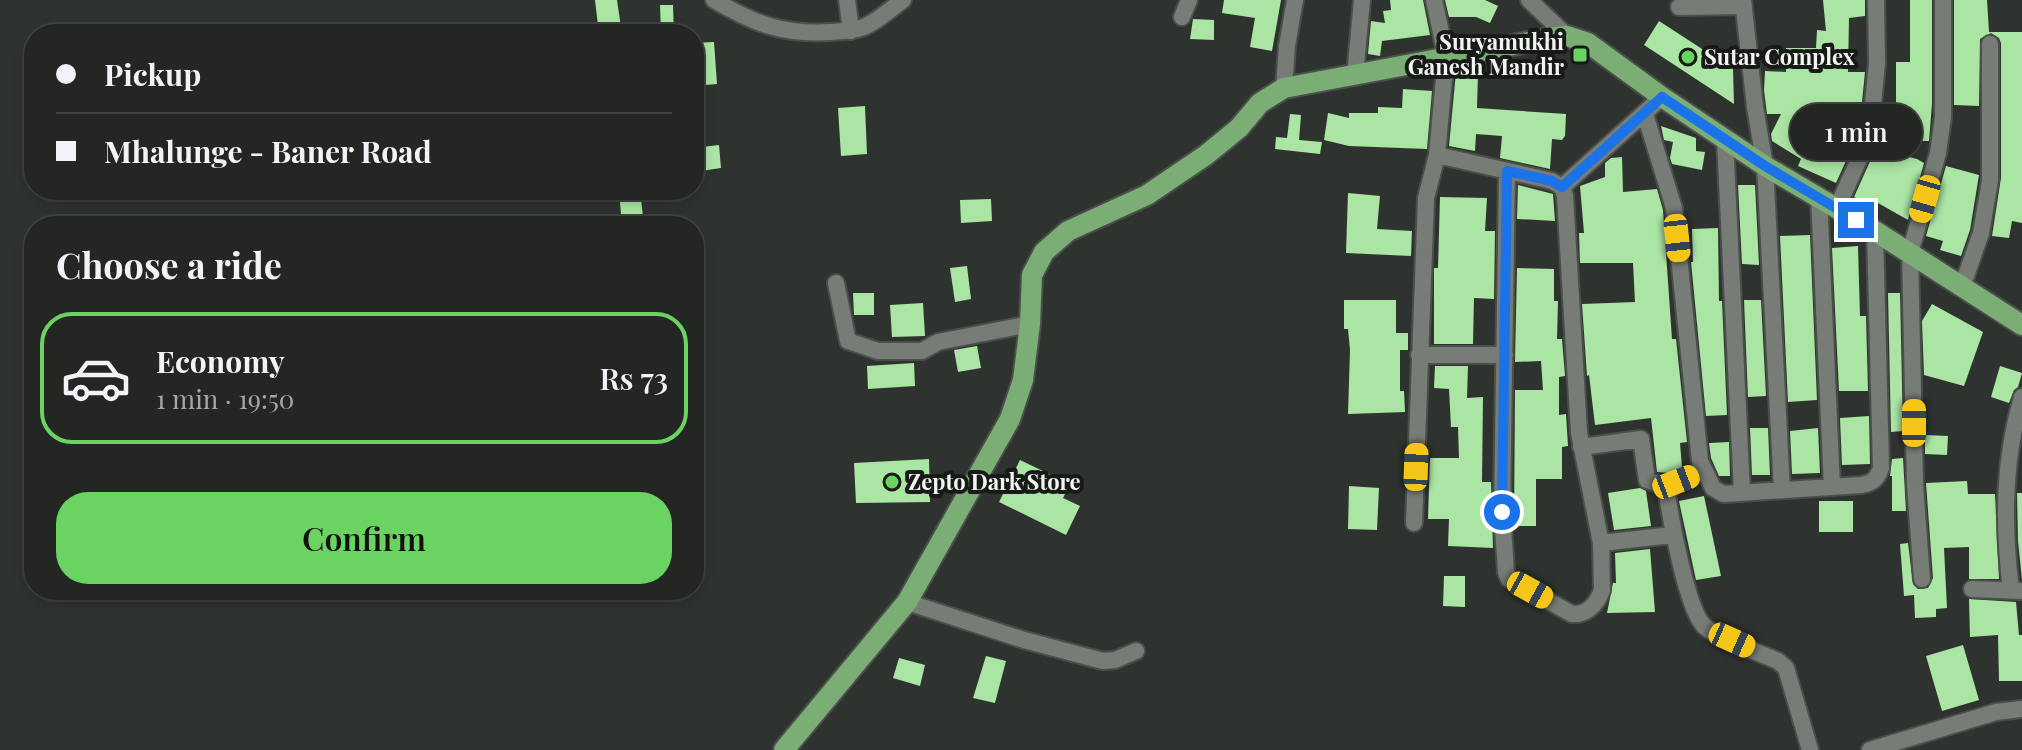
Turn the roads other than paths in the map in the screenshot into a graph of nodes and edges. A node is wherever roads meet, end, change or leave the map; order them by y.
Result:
1 (714, 0) edge
2 (847, 0) edge
3 (903, 0) edge
4 (1189, 0) edge
5 (1295, 0) edge
6 (1362, 0) edge
7 (1434, 0) edge
8 (1529, 0) edge
9 (1876, 0) edge
10 (1943, 0) edge
11 (1743, 3) edge
12 (1679, 7) dead end
13 (1182, 17) dead end
14 (851, 31) junction
15 (1567, 36) junction
16 (1990, 44) dead end
17 (1446, 56) junction
18 (1355, 76) junction
19 (1284, 88) junction
20 (1662, 97) junction
21 (1645, 114) junction
22 (1725, 140) junction
23 (1437, 155) junction
24 (1765, 166) junction
25 (1507, 171) junction
26 (1562, 187) junction
27 (1819, 197) junction
28 (1837, 208) junction
29 (1875, 231) junction
30 (1910, 253) junction
31 (836, 283) dead end
32 (1962, 287) junction
33 (1030, 324) junction
34 (2022, 325) edge
35 (1419, 355) junction
36 (1505, 355) junction
37 (2022, 397) edge
38 (1581, 447) junction
39 (1703, 472) junction
40 (1832, 487) junction
41 (1670, 488) junction
42 (1782, 490) junction
43 (1742, 492) junction
44 (1414, 523) dead end
45 (1672, 535) junction
46 (1601, 543) junction
47 (1922, 579) dead end
48 (1972, 589) dead end
49 (2016, 591) edge
50 (907, 602) junction
51 (1136, 651) dead end
52 (2022, 709) edge
53 (784, 750) edge
54 (1810, 750) edge
55 (1870, 750) edge

1 - 14 street
2 - 14 street
3 - 14 street
4 - 13 street
5 - 19 street
6 - 18 street
7 - 17 street
8 - 15 street
9 - 28 street
10 - 30 street
11 - 12 street
11 - 24 street
15 - 17 main road
15 - 20 main road
16 - 32 street
17 - 18 main road
17 - 23 street
18 - 19 main road
19 - 33 main road
20 - 21 street
20 - 22 main road
21 - 26 street
21 - 39 street
22 - 24 main road
22 - 43 street
23 - 25 street
23 - 35 street
24 - 27 main road
24 - 42 street
25 - 26 street
25 - 36 street
26 - 38 street
27 - 28 main road
27 - 40 street
28 - 29 main road
29 - 30 main road
29 - 40 street
30 - 32 main road
30 - 47 street
31 - 33 street
32 - 34 main road
33 - 50 main road
35 - 36 street
35 - 44 street
36 - 46 street
37 - 49 street
38 - 41 street
38 - 46 street
39 - 41 street
39 - 43 street
40 - 42 street
41 - 45 street
42 - 43 street
45 - 46 street
45 - 54 street
48 - 49 street
50 - 51 street
50 - 53 main road
52 - 55 street

